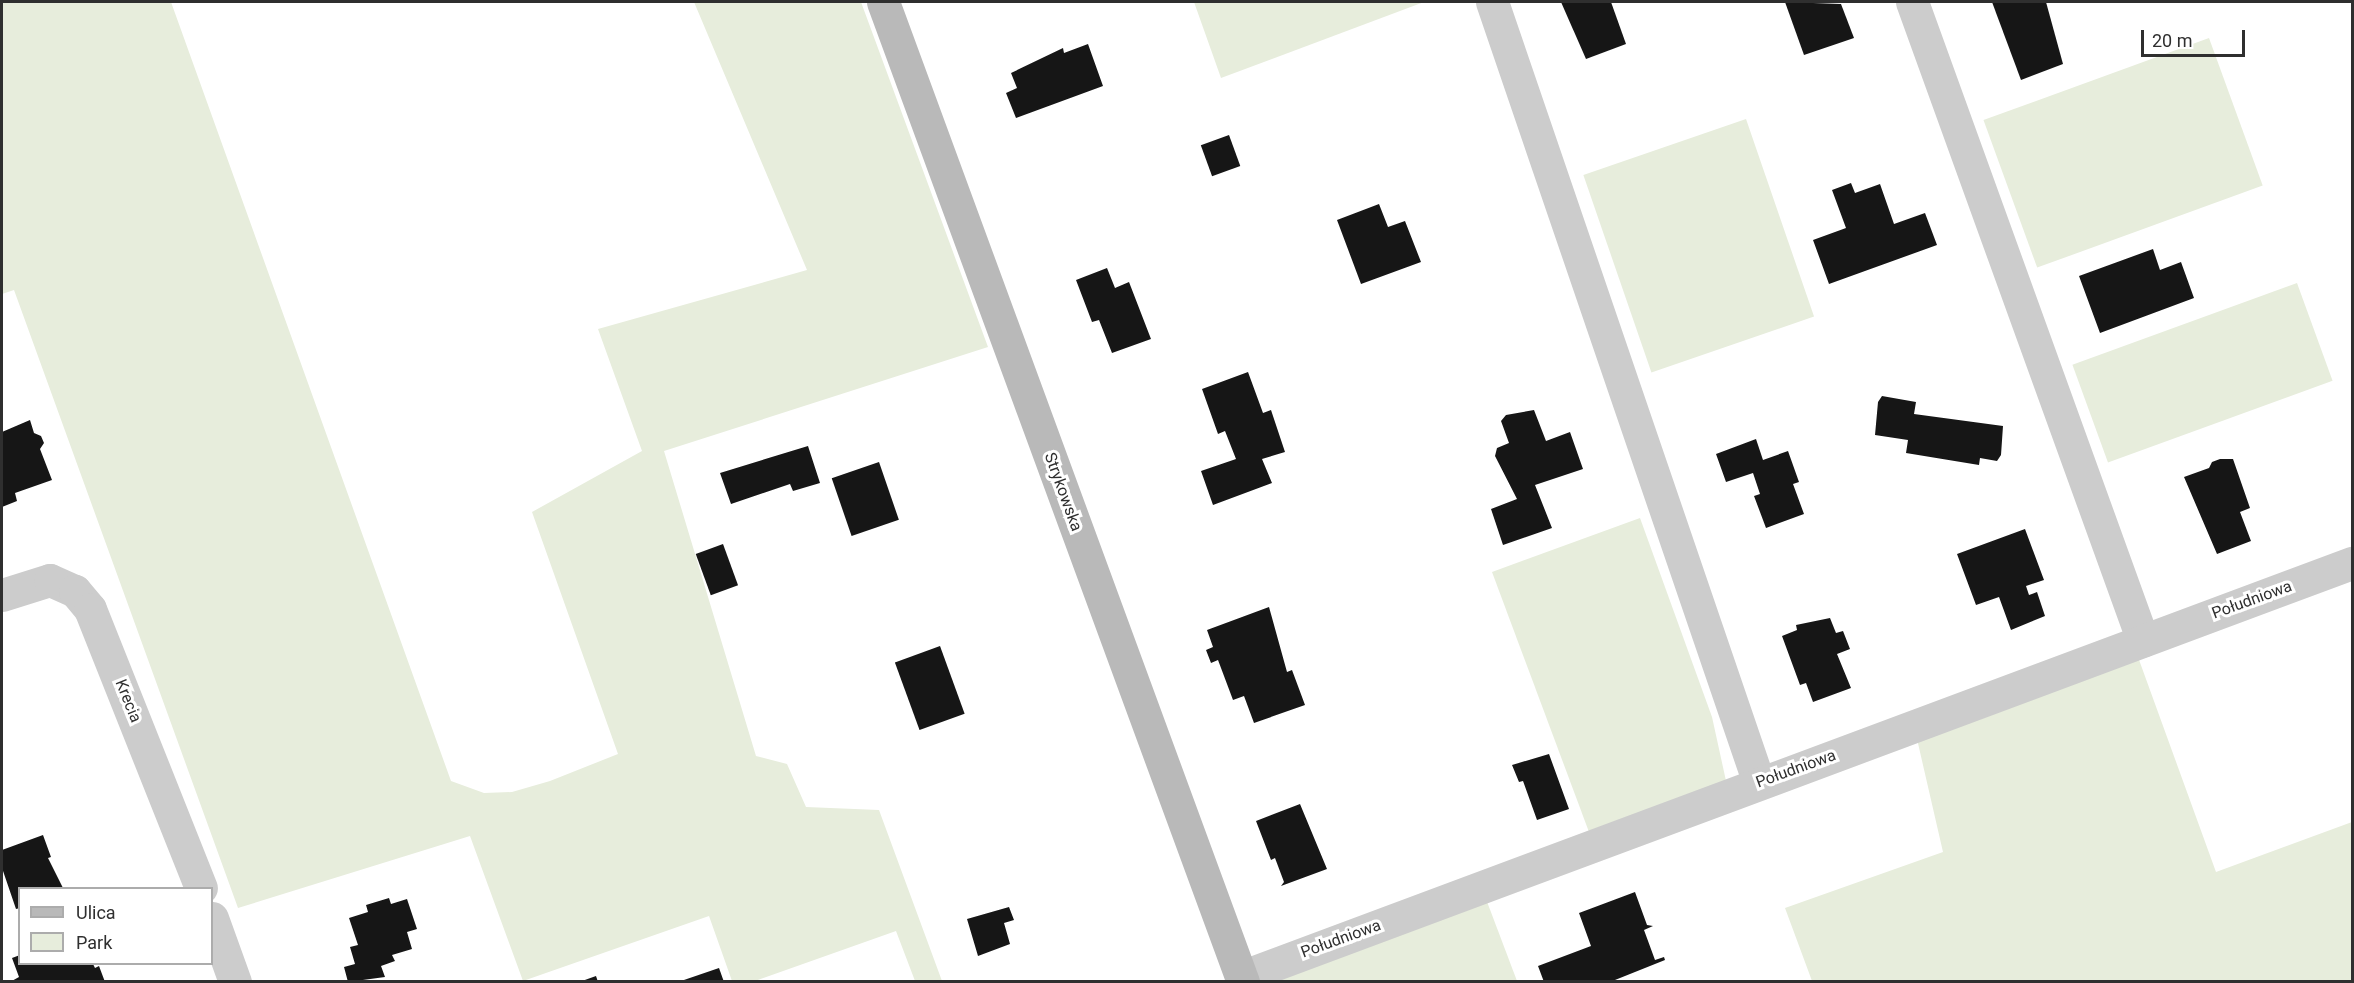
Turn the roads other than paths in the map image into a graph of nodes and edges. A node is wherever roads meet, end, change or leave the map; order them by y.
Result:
1 (883, 2) edge
2 (1492, 2) edge
3 (1912, 2) edge
4 (2352, 563) edge
5 (2, 595) edge
6 (2143, 641) junction
7 (1759, 783) junction
8 (201, 887) edge
9 (213, 921) edge
10 (1242, 979) edge
11 (235, 981) edge

1 - 10 street, Strykowska
2 - 7 street
3 - 6 street
4 - 6 street, Południowa
5 - 8 street, Krecia
6 - 7 street, Południowa
7 - 10 street, Południowa
9 - 11 street

